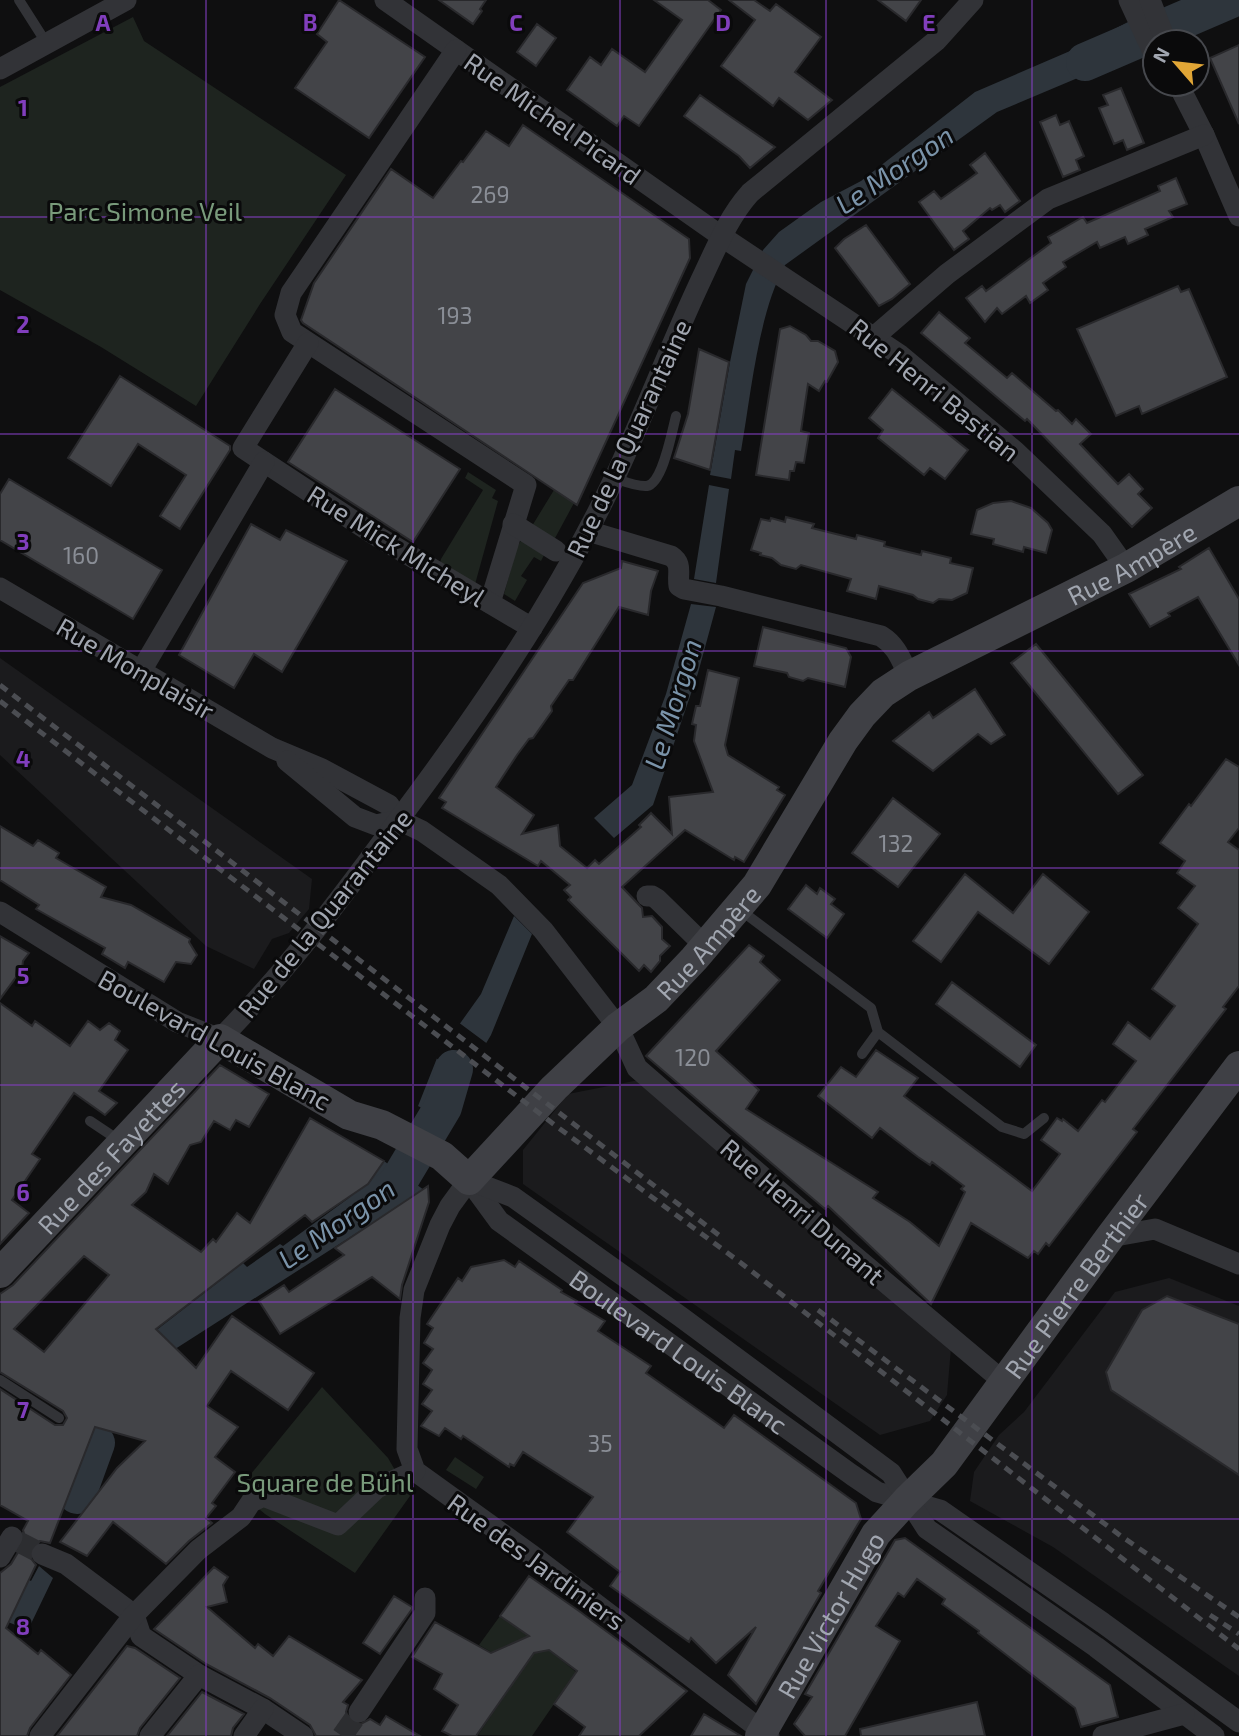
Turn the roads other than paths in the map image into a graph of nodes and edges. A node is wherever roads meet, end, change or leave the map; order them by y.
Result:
1 (19, 0) edge
2 (126, 0) edge
3 (384, 0) edge
4 (1129, 0) edge
5 (971, 2) edge
6 (1148, 12) edge
7 (1158, 28) edge
8 (47, 44) junction
9 (456, 50) junction
10 (0, 69) edge
11 (1185, 98) edge
12 (1203, 135) junction
13 (1239, 216) edge
14 (721, 236) junction
15 (874, 337) junction
16 (308, 343) junction
17 (676, 416) dead end
18 (264, 462) junction
19 (614, 478) junction
20 (1239, 501) edge
21 (513, 524) junction
22 (588, 531) junction
23 (556, 551) dead end
24 (1126, 568) junction
25 (0, 588) edge
26 (490, 603) junction
27 (531, 628) junction
28 (141, 671) junction
29 (909, 676) junction
30 (399, 820) junction
31 (647, 896) dead end
32 (737, 908) junction
33 (0, 912) edge
34 (704, 945) junction
35 (618, 1027) junction
36 (878, 1032) junction
37 (220, 1039) junction
38 (862, 1054) dead end
39 (1239, 1066) edge
40 (1044, 1118) dead end
41 (90, 1121) dead end
42 (121, 1142) junction
43 (469, 1180) junction
44 (1110, 1237) junction
45 (1239, 1264) edge
46 (0, 1273) edge
47 (0, 1380) edge
48 (1004, 1382) junction
49 (59, 1418) dead end
50 (415, 1471) junction
51 (907, 1500) junction
52 (10, 1536) edge
53 (42, 1554) tunnel mouth
54 (0, 1557) edge
55 (425, 1598) dead end
56 (134, 1615) junction
57 (199, 1675) junction
58 (263, 1709) junction
59 (359, 1712) tunnel mouth
60 (1184, 1714) junction
61 (1239, 1723) edge
62 (764, 1734) edge
63 (40, 1736) edge
64 (150, 1736) edge
65 (244, 1736) edge
66 (303, 1736) edge
67 (1103, 1736) edge
68 (1214, 1736) edge

1 - 8 lane
2 - 8 street
3 - 9 street, Rue Michel Picard
4 - 6 street
5 - 14 street, Rue de la Quarantaine
6 - 7 street
8 - 10 street
9 - 14 street, Rue Michel Picard
9 - 16 street
11 - 12 street
12 - 13 street
12 - 15 street
14 - 15 street, Rue Henri Bastian
14 - 19 street, Rue de la Quarantaine
15 - 24 street, Rue Henri Bastian
16 - 18 street, Rue Mick Micheyl
16 - 21 street
17 - 19 lane
18 - 26 street, Rue Mick Micheyl
18 - 28 street
19 - 22 street, Rue de la Quarantaine
20 - 24 street, Rue Ampère
21 - 23 street
21 - 26 street
22 - 27 street, Rue de la Quarantaine
22 - 29 street
24 - 29 street, Rue Ampère
25 - 28 street, Rue Monplaisir
26 - 27 street, Rue Mick Micheyl
27 - 30 street, Rue de la Quarantaine
28 - 30 street, Rue Monplaisir
29 - 32 street, Rue Ampère
30 - 35 street, Rue Henri Dunant
30 - 37 street, Rue de la Quarantaine
31 - 34 street
32 - 34 street, Rue Ampère
32 - 36 lane
33 - 37 street, Boulevard Louis Blanc
34 - 35 street, Rue Ampère
35 - 43 street, Rue Ampère
35 - 48 street, Rue Henri Dunant
36 - 38 lane
36 - 40 lane
37 - 42 street, Rue des Fayettes
37 - 43 street, Boulevard Louis Blanc
39 - 44 street, Rue Pierre Berthier
41 - 42 lane
42 - 46 street, Rue des Fayettes
43 - 50 street
43 - 51 street, Boulevard Louis Blanc
44 - 45 street
44 - 48 street, Rue Pierre Berthier
47 - 49 lane
48 - 51 street, Rue Pierre Berthier
50 - 56 street
50 - 62 street, Rue des Jardiniers
51 - 60 street
51 - 61 street, Boulevard Louis Blanc
51 - 62 street, Rue Victor Hugo
52 - 54 street
53 - 56 street
55 - 59 street
56 - 57 street
56 - 63 street
57 - 58 street
57 - 64 street
58 - 65 street
58 - 66 street
60 - 67 street
60 - 68 street

